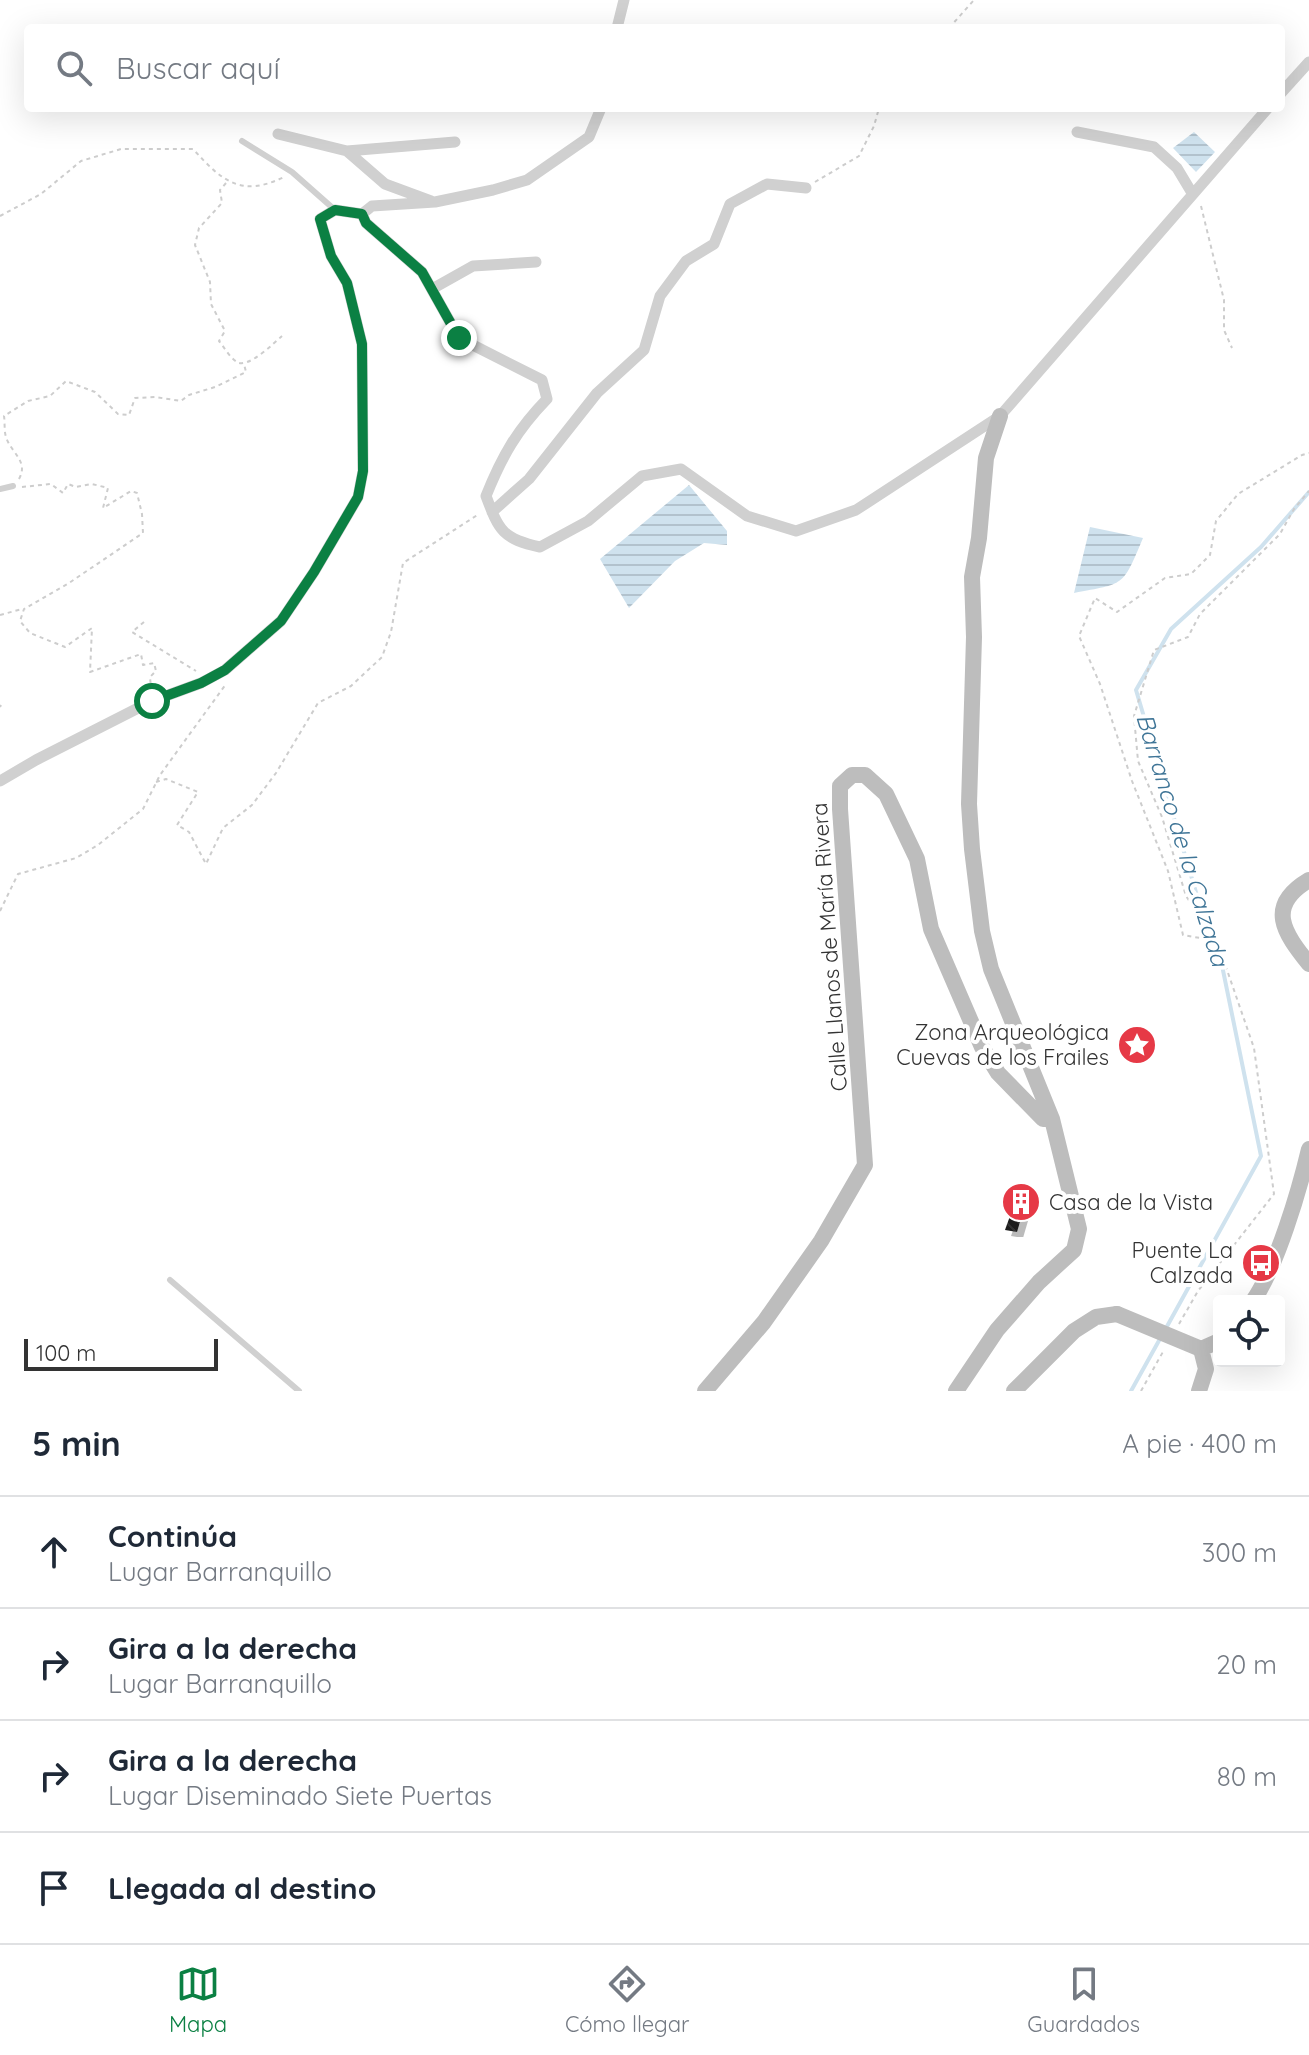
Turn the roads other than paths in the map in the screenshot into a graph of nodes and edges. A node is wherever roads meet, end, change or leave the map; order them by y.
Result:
1 (624, 0) edge
2 (618, 24) edge
3 (1309, 62) edge
4 (1285, 89) edge
5 (599, 112) edge
6 (1264, 112) edge
7 (1077, 132) dead end
8 (278, 134) dead end
9 (242, 141) dead end
10 (455, 142) dead end
11 (347, 151) junction
12 (806, 188) road end
13 (1192, 193) junction
14 (435, 202) junction
15 (335, 210) junction
16 (362, 214) junction
17 (536, 262) dead end
18 (432, 289) junction
19 (1000, 416) junction
20 (13, 486) road end
21 (0, 489) edge
22 (491, 510) junction
23 (0, 781) edge
24 (1309, 880) edge
25 (1309, 964) edge
26 (1052, 1119) junction
27 (1309, 1149) edge
28 (170, 1280) dead end
29 (1256, 1295) edge
30 (1213, 1344) edge
31 (1201, 1349) junction
32 (299, 1391) edge
33 (705, 1391) edge
34 (956, 1391) edge
35 (1014, 1391) edge
36 (1199, 1391) edge

1 - 2 street
3 - 4 street
5 - 14 street
6 - 13 street
7 - 13 street
8 - 11 street
9 - 15 lane
10 - 11 street
11 - 14 street
12 - 22 street
13 - 19 street
14 - 16 street
15 - 16 street
15 - 23 street
16 - 18 street
17 - 18 street
18 - 22 street
19 - 22 street
19 - 26 street
20 - 21 lane
24 - 25 street
26 - 33 street, Calle Llanos de María Rivera
26 - 34 street
27 - 29 street
28 - 32 lane
30 - 31 street
31 - 35 street, bridge
31 - 36 street

